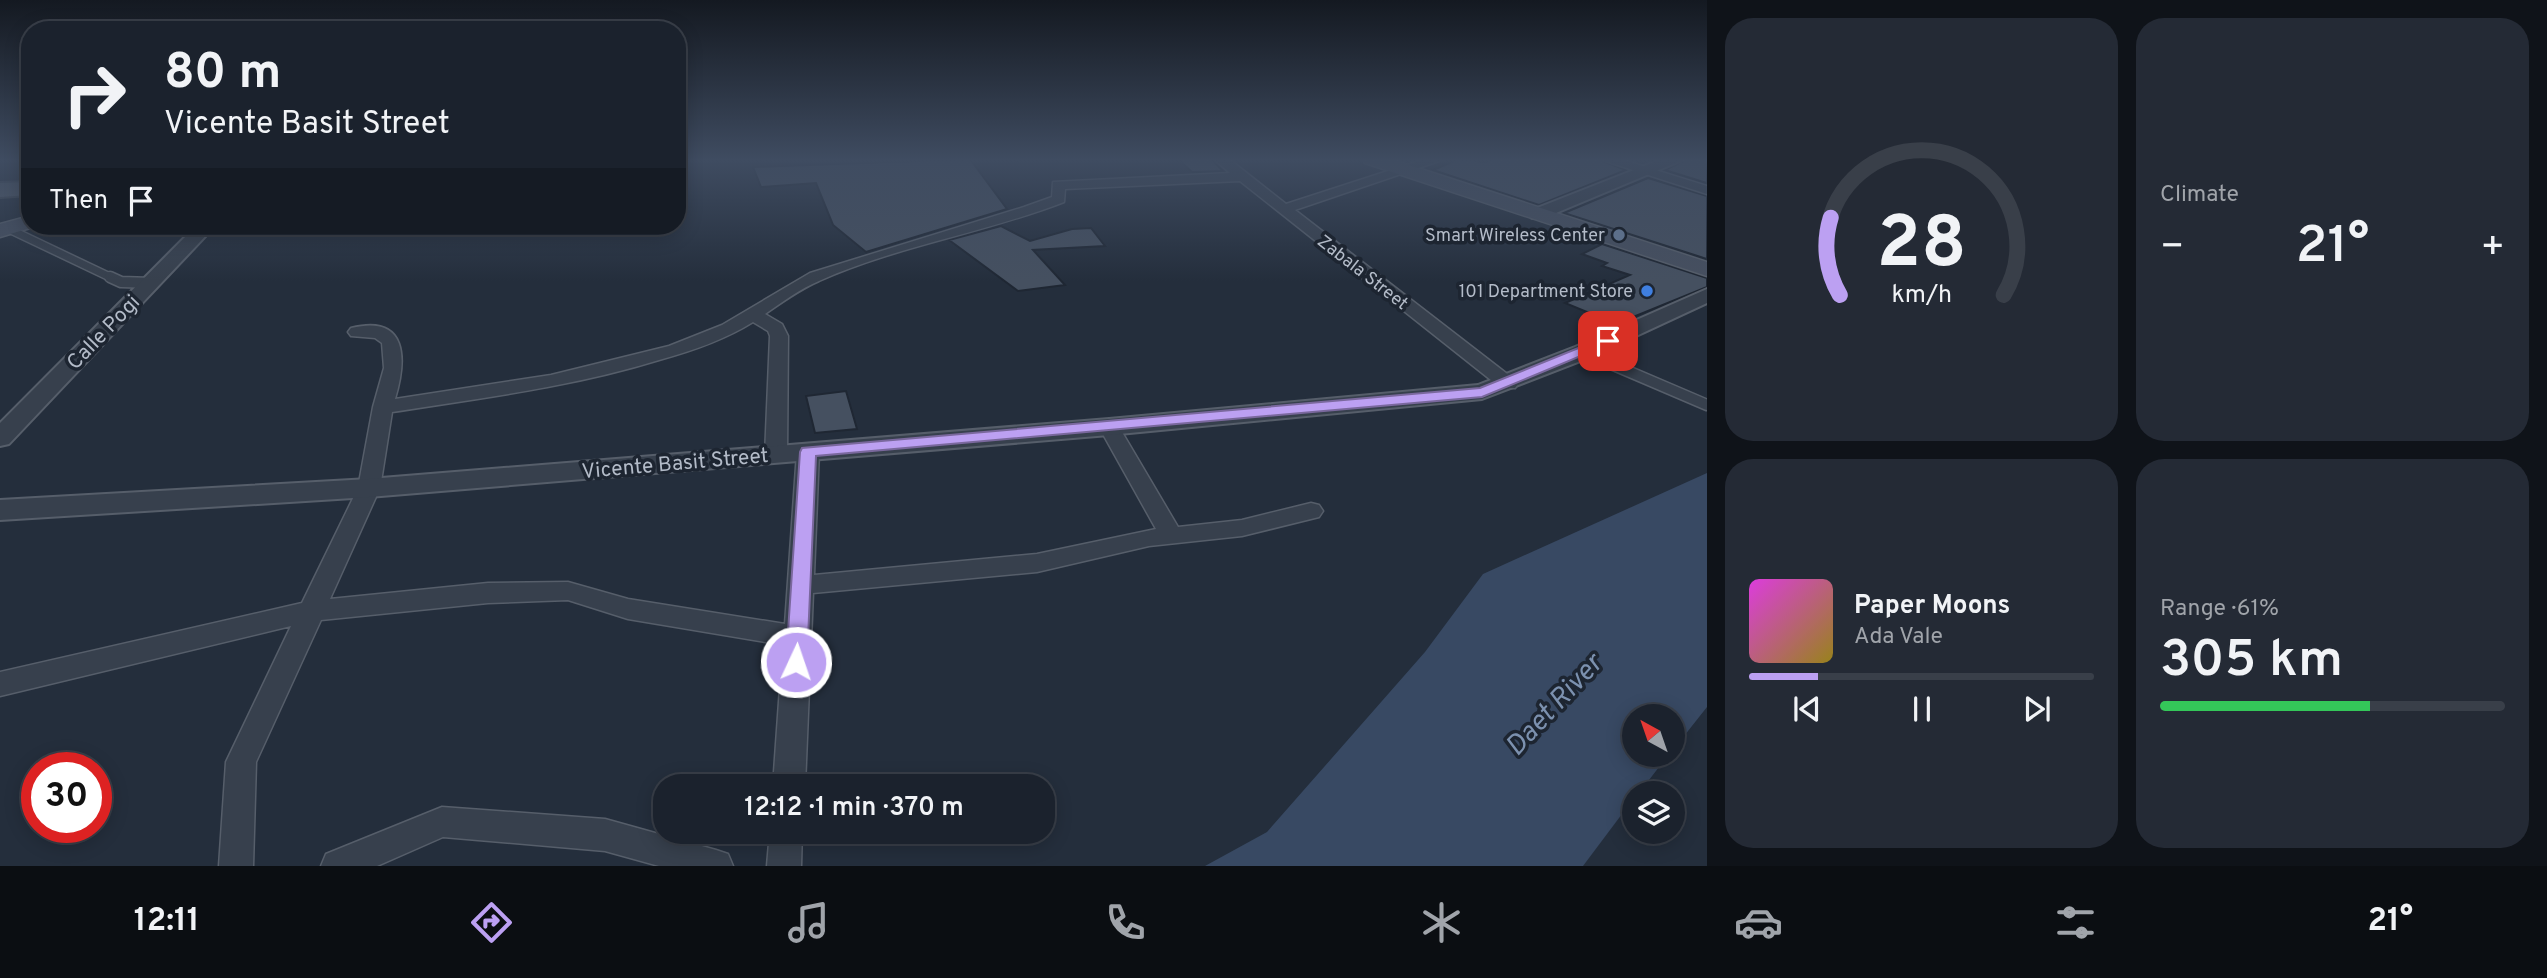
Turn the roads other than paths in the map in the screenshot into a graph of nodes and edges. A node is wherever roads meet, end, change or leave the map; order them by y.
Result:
1 (1058, 199) edge
2 (1269, 199) edge
3 (1317, 199) edge
4 (1493, 199) edge
5 (1575, 199) edge
6 (1282, 210) junction
7 (1538, 214) junction
8 (21, 225) edge
9 (4, 230) edge
10 (197, 235) edge
11 (1707, 269) edge
12 (152, 282) junction
13 (1707, 295) edge
14 (752, 314) junction
15 (357, 332) dead end
16 (1583, 352) junction
17 (1508, 384) junction
18 (1707, 405) edge
19 (383, 407) junction
20 (1109, 427) junction
21 (0, 438) edge
22 (808, 452) junction
23 (776, 455) junction
24 (369, 488) junction
25 (0, 510) edge
26 (1311, 511) dead end
27 (1171, 536) junction
28 (801, 585) junction
29 (312, 611) junction
30 (797, 637) junction
31 (0, 684) edge
32 (790, 774) edge
33 (785, 844) edge
34 (236, 866) edge
35 (338, 866) edge
36 (716, 866) edge
37 (784, 866) edge

1 - 14 street
2 - 6 street, Zabala Street
3 - 6 street
4 - 7 main road
5 - 7 street
6 - 17 street, Zabala Street
7 - 11 main road
8 - 9 main road
9 - 12 lane
10 - 12 street, Calle Pogi
12 - 21 street, Calle Pogi
13 - 16 street, Vicente Basit Street
14 - 19 street
14 - 23 street
15 - 19 street
16 - 17 street, Vicente Basit Street
16 - 18 lane
17 - 20 street, Vicente Basit Street
19 - 24 street
20 - 22 street, Vicente Basit Street
20 - 27 street
22 - 23 street, Vicente Basit Street
22 - 28 street
23 - 24 street, Vicente Basit Street
24 - 25 street, Vicente Basit Street
24 - 29 street
26 - 27 street
27 - 28 street
28 - 30 street
29 - 30 street
29 - 31 street
29 - 34 street
30 - 32 street
33 - 37 street
35 - 36 street

